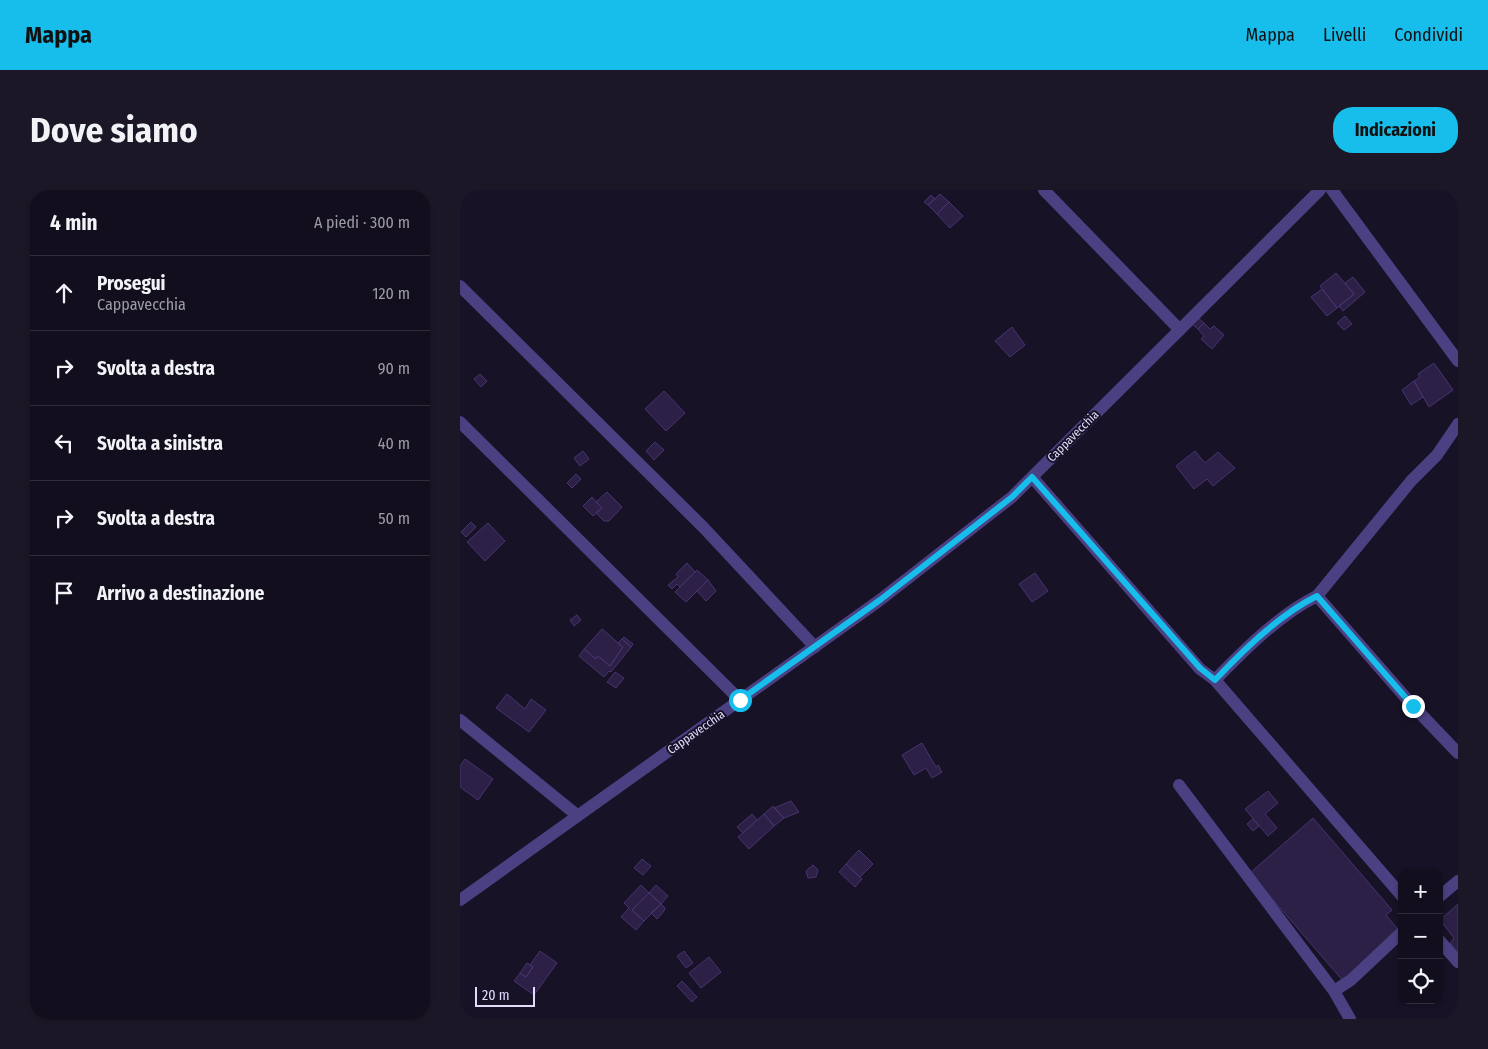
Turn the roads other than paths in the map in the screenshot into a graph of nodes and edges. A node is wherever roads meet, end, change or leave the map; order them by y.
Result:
1 (1044, 190) edge
2 (1320, 190) edge
3 (1332, 190) edge
4 (460, 286) edge
5 (1180, 330) junction
6 (1458, 360) edge
7 (460, 422) edge
8 (1458, 424) edge
9 (1032, 477) junction
10 (1317, 596) junction
11 (815, 647) junction
12 (1215, 680) junction
13 (740, 700) junction
14 (460, 720) edge
15 (1458, 753) edge
16 (1179, 785) dead end
17 (578, 816) junction
18 (1458, 880) edge
19 (1398, 891) edge
20 (1443, 893) edge
21 (460, 900) edge
22 (1398, 936) edge
23 (1443, 945) edge
24 (1458, 962) edge
25 (1334, 991) junction
26 (1350, 1019) edge

1 - 5 street
2 - 5 street, Cappavecchia
3 - 6 street
4 - 11 street
5 - 9 street, Cappavecchia
7 - 13 street
8 - 10 street
9 - 11 street, Cappavecchia
9 - 12 street
10 - 12 street
10 - 15 street
11 - 13 street, Cappavecchia
12 - 19 street
13 - 17 street, Cappavecchia
14 - 17 street
16 - 25 street
17 - 21 street, Cappavecchia
18 - 20 street
22 - 25 street
23 - 24 street
25 - 26 street

